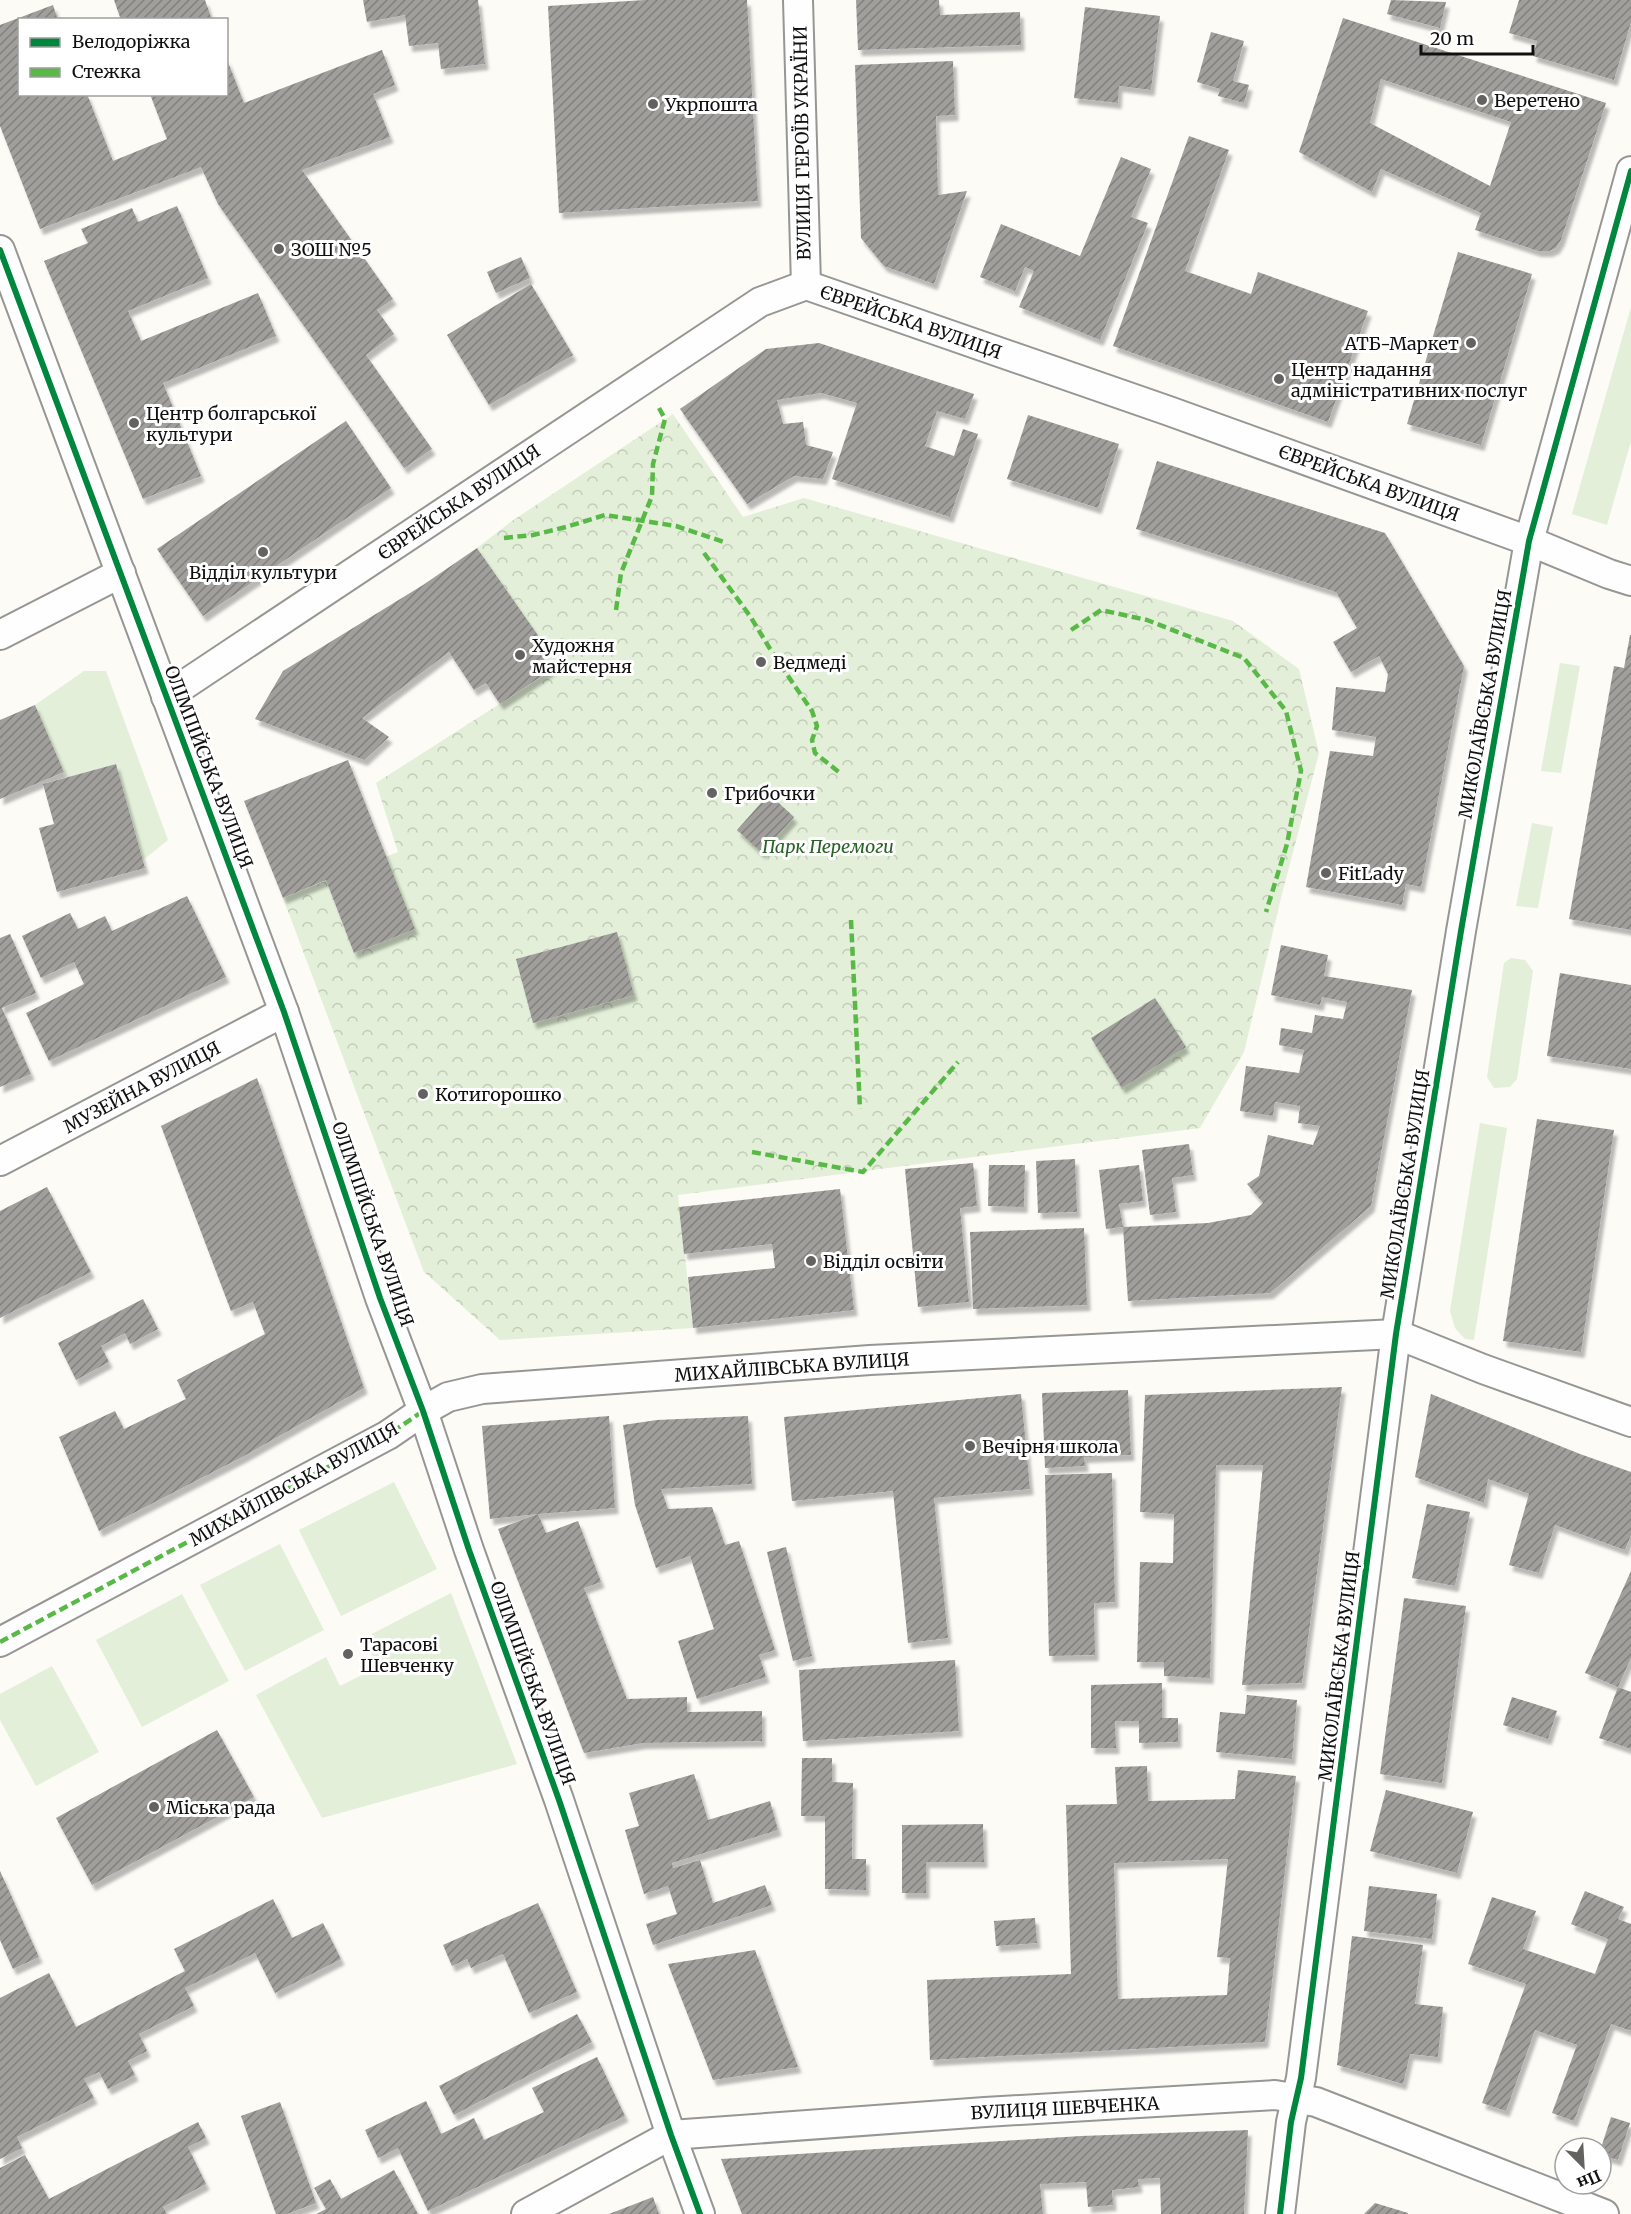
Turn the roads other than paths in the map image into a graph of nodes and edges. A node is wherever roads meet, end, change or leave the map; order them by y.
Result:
1 (798, 0) edge
2 (1631, 171) edge
3 (0, 250) edge
4 (806, 285) junction
5 (1529, 541) junction
6 (121, 573) junction
7 (1631, 581) edge
8 (0, 635) edge
9 (166, 697) junction
10 (284, 1012) junction
11 (0, 1161) edge
12 (1396, 1334) junction
13 (423, 1411) junction
14 (1631, 1422) edge
15 (0, 1642) edge
16 (1297, 2099) junction
17 (671, 2135) junction
18 (526, 2214) edge
19 (700, 2214) edge
20 (1280, 2214) edge
21 (1604, 2214) edge

1 - 4 street, ВУЛИЦЯ ГЕРОЇВ УКРАЇНИ
2 - 5 street, МИКОЛАЇВСЬКА ВУЛИЦЯ
3 - 6 street, ОЛІМПІЙСЬКА ВУЛИЦЯ
4 - 5 street, ЄВРЕЙСЬКА ВУЛИЦЯ
4 - 9 street, ЄВРЕЙСЬКА ВУЛИЦЯ
5 - 7 street, ЄВРЕЙСЬКА ВУЛИЦЯ
5 - 12 street, МИКОЛАЇВСЬКА ВУЛИЦЯ
6 - 8 street
6 - 9 street, ОЛІМПІЙСЬКА ВУЛИЦЯ
9 - 10 street, ОЛІМПІЙСЬКА ВУЛИЦЯ
10 - 11 street, МУЗЕЙНА ВУЛИЦЯ
10 - 13 street, ОЛІМПІЙСЬКА ВУЛИЦЯ
12 - 13 street, МИХАЙЛІВСЬКА ВУЛИЦЯ
12 - 14 street, МИХАЙЛІВСЬКА ВУЛИЦЯ
12 - 16 street, МИКОЛАЇВСЬКА ВУЛИЦЯ
13 - 15 street, МИХАЙЛІВСЬКА ВУЛИЦЯ
13 - 17 street, ОЛІМПІЙСЬКА ВУЛИЦЯ
16 - 17 street, ВУЛИЦЯ ШЕВЧЕНКА
16 - 20 street, МИКОЛАЇВСЬКА ВУЛИЦЯ
16 - 21 street, ВУЛИЦЯ ШЕВЧЕНКА
17 - 18 street, ВУЛИЦЯ ШЕВЧЕНКА
17 - 19 street, ОЛІМПІЙСЬКА ВУЛИЦЯ

